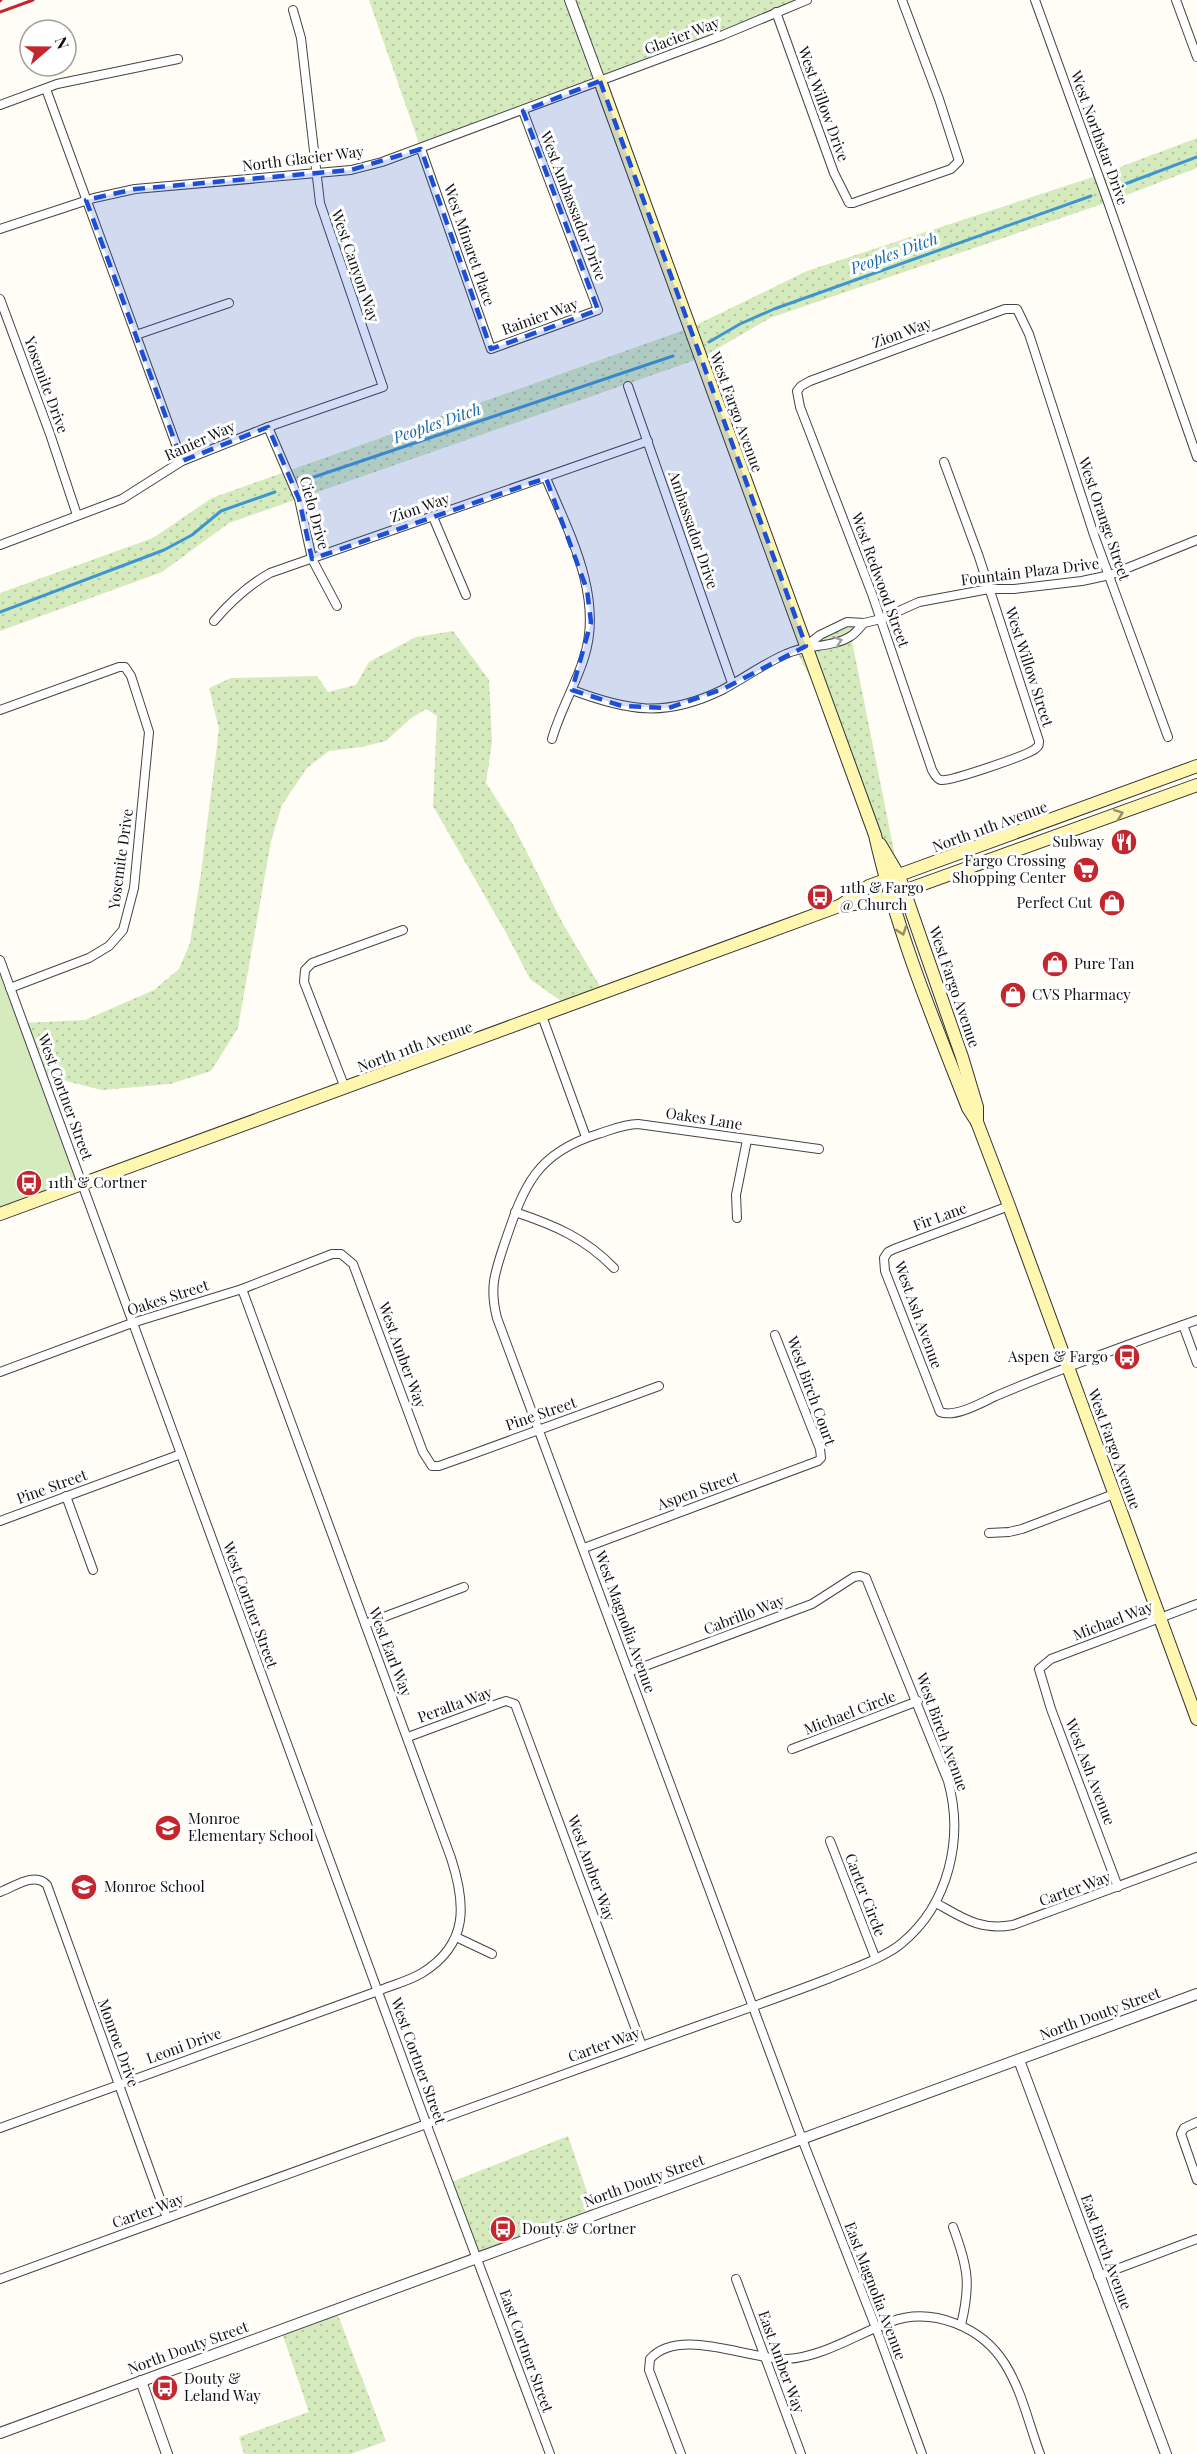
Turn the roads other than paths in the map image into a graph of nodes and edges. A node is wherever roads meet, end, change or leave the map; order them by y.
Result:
1 (570, 0) edge
2 (807, 0) edge
3 (902, 0) edge
4 (1035, 0) edge
5 (1176, 0) edge
6 (293, 10) dead end
7 (776, 12) junction
8 (1197, 57) edge
9 (178, 59) dead end
10 (600, 81) junction
11 (46, 89) junction
12 (0, 105) edge
13 (523, 111) junction
14 (421, 149) junction
15 (315, 172) junction
16 (86, 200) junction
17 (0, 229) edge
18 (0, 298) edge
19 (229, 303) dead end
20 (1017, 309) joint
21 (598, 310) joint
22 (136, 335) junction
23 (491, 349) joint
24 (628, 386) dead end
25 (383, 387) joint
26 (798, 388) joint
27 (268, 427) junction
28 (648, 441) junction
29 (1197, 457) edge
30 (182, 461) junction
31 (944, 462) dead end
32 (546, 478) junction
33 (77, 514) junction
34 (434, 518) junction
35 (1197, 540) edge
36 (0, 544) edge
37 (312, 559) junction
38 (1109, 575) junction
39 (990, 589) junction
40 (466, 595) dead end
41 (337, 606) dead end
42 (881, 619) junction
43 (214, 621) dead end
44 (864, 623) junction
45 (806, 646) junction
46 (732, 683) junction
47 (572, 690) junction
48 (0, 710) edge
49 (1168, 736) dead end
50 (552, 740) dead end
51 (1197, 766) edge
52 (940, 780) joint
53 (1154, 781) junction
54 (1197, 785) edge
55 (1064, 834) junction
56 (875, 835) junction
57 (899, 876) junction
58 (885, 881) junction
59 (904, 891) junction
60 (890, 896) junction
61 (839, 906) junction
62 (404, 930) dead end
63 (0, 960) edge
64 (10, 988) junction
65 (542, 1016) junction
66 (345, 1088) junction
67 (977, 1122) junction
68 (586, 1137) junction
69 (747, 1140) junction
70 (819, 1149) dead end
71 (82, 1185) junction
72 (1009, 1206) junction
73 (515, 1212) junction
74 (0, 1214) edge
75 (737, 1218) dead end
76 (344, 1255) joint
77 (884, 1258) joint
78 (614, 1268) dead end
79 (242, 1289) junction
80 (1197, 1320) edge
81 (132, 1323) junction
82 (1183, 1325) junction
83 (775, 1335) dead end
84 (1197, 1363) edge
85 (1068, 1367) junction
86 (0, 1372) edge
87 (659, 1386) dead end
88 (539, 1429) junction
89 (180, 1454) junction
90 (821, 1458) joint
91 (432, 1466) joint
92 (1114, 1494) junction
93 (66, 1496) junction
94 (0, 1521) edge
95 (989, 1533) dead end
96 (584, 1548) junction
97 (93, 1570) dead end
98 (864, 1576) joint
99 (464, 1587) dead end
100 (1197, 1604) edge
101 (1160, 1617) junction
102 (365, 1624) junction
103 (1040, 1666) joint
104 (629, 1672) junction
105 (918, 1701) junction
106 (512, 1702) joint
107 (1197, 1719) edge
108 (408, 1737) junction
109 (792, 1749) dead end
110 (830, 1841) dead end
111 (1197, 1857) edge
112 (1118, 1887) junction
113 (0, 1892) edge
114 (936, 1902) junction
115 (456, 1937) junction
116 (492, 1954) dead end
117 (875, 1957) junction
118 (378, 1991) junction
119 (1197, 1995) edge
120 (754, 2007) junction
121 (642, 2046) junction
122 (1019, 2060) junction
123 (118, 2084) junction
124 (1197, 2122) edge
125 (426, 2123) junction
126 (0, 2128) edge
127 (802, 2139) junction
128 (1197, 2180) edge
129 (167, 2218) junction
130 (953, 2227) dead end
131 (1197, 2239) edge
132 (477, 2258) junction
133 (1098, 2276) junction
134 (0, 2279) edge
135 (736, 2279) dead end
136 (961, 2325) junction
137 (876, 2328) junction
138 (765, 2358) junction
139 (141, 2381) junction
140 (0, 2433) edge
141 (167, 2454) edge
142 (550, 2454) edge
143 (681, 2454) edge
144 (801, 2454) edge
145 (922, 2454) edge
146 (1040, 2454) edge
147 (1166, 2454) edge

1 - 10 street, West Fargo Avenue
2 - 7 street, Glacier Way
3 - 7 street, West Willow Drive
4 - 29 street, West Northstar Drive
5 - 8 street
6 - 15 street, West Canyon Way
7 - 10 street, Glacier Way
9 - 11 street
10 - 13 street, North Glacier Way
10 - 45 main road, West Fargo Avenue
11 - 12 street
11 - 16 street
13 - 14 street, North Glacier Way
13 - 21 street, West Ambassador Drive
14 - 15 street, North Glacier Way
14 - 23 street, West Minaret Place
15 - 16 street, North Glacier Way
15 - 25 street, West Canyon Way
16 - 17 street, North Glacier Way
16 - 22 street
18 - 33 street, Yosemite Drive
19 - 22 street
20 - 26 street, Zion Way
20 - 38 street, West Orange Street
21 - 23 street, Rainier Way
22 - 30 street
24 - 28 street, Ambassador Drive
25 - 27 street, Ranier Way
26 - 42 street, West Redwood Street
27 - 30 street, Ranier Way
27 - 37 street, Cielo Drive
28 - 32 street, Zion Way
28 - 46 street, Ambassador Drive
30 - 33 street, Ranier Way
31 - 39 street, West Willow Street
32 - 34 street, Zion Way
32 - 47 street
33 - 36 street, Ranier Way
34 - 37 street, Zion Way
34 - 40 street
35 - 38 street, Fountain Plaza Drive
37 - 41 street, Cielo Drive
37 - 43 street, Zion Way
38 - 39 street, Fountain Plaza Drive
38 - 49 street, West Orange Street
39 - 42 street, Fountain Plaza Drive
39 - 52 street, West Willow Street
42 - 44 street, Fountain Plaza Drive
42 - 52 street, West Redwood Street
44 - 45 street, Fountain Plaza Drive
45 -> 44 street, Fountain Plaza Drive
45 - 46 street, Fountain Plaza Drive
45 - 56 main road, West Fargo Avenue
46 - 47 street, Fountain Plaza Drive
47 - 50 street
48 - 64 street, Yosemite Drive
51 - 53 main road, North 11th Avenue
53 - 55 main road, North 11th Avenue
53 - 57 main road, North 11th Avenue
55 -> 54 main road, North 11th Avenue
55 - 59 main road, North 11th Avenue
56 - 57 main road, West Fargo Avenue
56 - 58 main road, West Fargo Avenue
57 - 58 main road, North 11th Avenue
57 - 59 main road, West Fargo Avenue
58 - 60 main road, West Fargo Avenue
58 - 61 main road, North 11th Avenue
59 - 60 main road, North 11th Avenue
59 - 67 main road, West Fargo Avenue
60 - 61 main road, North 11th Avenue
60 -> 67 main road, West Fargo Avenue
61 - 65 main road, North 11th Avenue
62 - 66 street
63 - 64 street, West Cortner Street
64 - 71 street, West Cortner Street
65 - 66 main road, North 11th Avenue
65 - 68 street
66 - 71 main road, North 11th Avenue
67 - 72 main road, West Fargo Avenue
68 - 69 street, Oakes Lane
68 - 73 street, West Magnolia Avenue
69 - 70 street, Oakes Lane
69 - 75 street
71 - 74 main road, North 11th Avenue
71 - 81 street, West Cortner Street
72 - 77 street, Fir Lane
72 - 85 main road, West Fargo Avenue
73 - 78 street
73 - 88 street, West Magnolia Avenue
76 - 79 street, Oakes Street
76 - 91 street, West Amber Way
77 - 85 street, West Ash Avenue
79 - 81 street, Oakes Street
79 - 102 street, West Earl Way
80 - 82 street
81 - 86 street, Oakes Street
81 - 89 street, West Cortner Street
82 - 84 street
82 - 85 street
83 - 90 street, West Birch Court
85 - 92 main road, West Fargo Avenue
87 - 88 street, Pine Street
88 - 91 street, Pine Street
88 - 96 street, West Magnolia Avenue
89 - 93 street, Pine Street
89 - 118 street, West Cortner Street
90 - 96 street, Aspen Street
92 - 95 street
92 - 101 main road, West Fargo Avenue
93 - 94 street, Pine Street
93 - 97 street
96 - 104 street, West Magnolia Avenue
98 - 104 street, Cabrillo Way
98 - 105 street, West Birch Avenue
99 - 102 street
100 - 101 street, Michael Way
101 - 103 street, Michael Way
101 - 107 main road, West Fargo Avenue
102 - 108 street, West Earl Way
103 - 112 street, West Ash Avenue
104 - 120 street, West Magnolia Avenue
105 - 109 street, Michael Circle
105 - 114 street, West Birch Avenue
106 - 108 street, Peralta Way
106 - 121 street, West Amber Way
108 - 115 street, West Earl Way
110 - 117 street, Carter Circle
111 - 112 street, Carter Way
112 - 114 street, Carter Way
113 - 123 street, Monroe Drive
114 - 117 street, Carter Way
115 - 116 street
115 - 118 street
117 - 120 street, Carter Way
118 - 123 street, Leoni Drive
118 - 125 street, West Cortner Street
119 - 122 street, North Douty Street
120 - 121 street, Carter Way
120 - 127 street, West Magnolia Avenue
121 - 125 street, Carter Way
122 - 127 street, North Douty Street
122 - 133 street, East Birch Avenue
123 - 126 street, Leoni Drive
123 - 129 street, Monroe Drive
124 - 128 street
125 - 129 street, Carter Way
125 - 132 street, West Cortner Street
127 - 132 street, North Douty Street
127 - 137 street, East Magnolia Avenue
129 - 134 street, Carter Way
130 - 136 street
131 - 133 street
132 - 139 street, North Douty Street
132 - 142 street, East Cortner Street
133 - 147 street, East Birch Avenue
135 - 138 street, East Amber Way
136 - 137 street
136 - 146 street
137 - 138 street
137 - 145 street, East Magnolia Avenue
138 - 143 street
138 - 144 street, East Amber Way
139 - 140 street, North Douty Street
139 - 141 street

